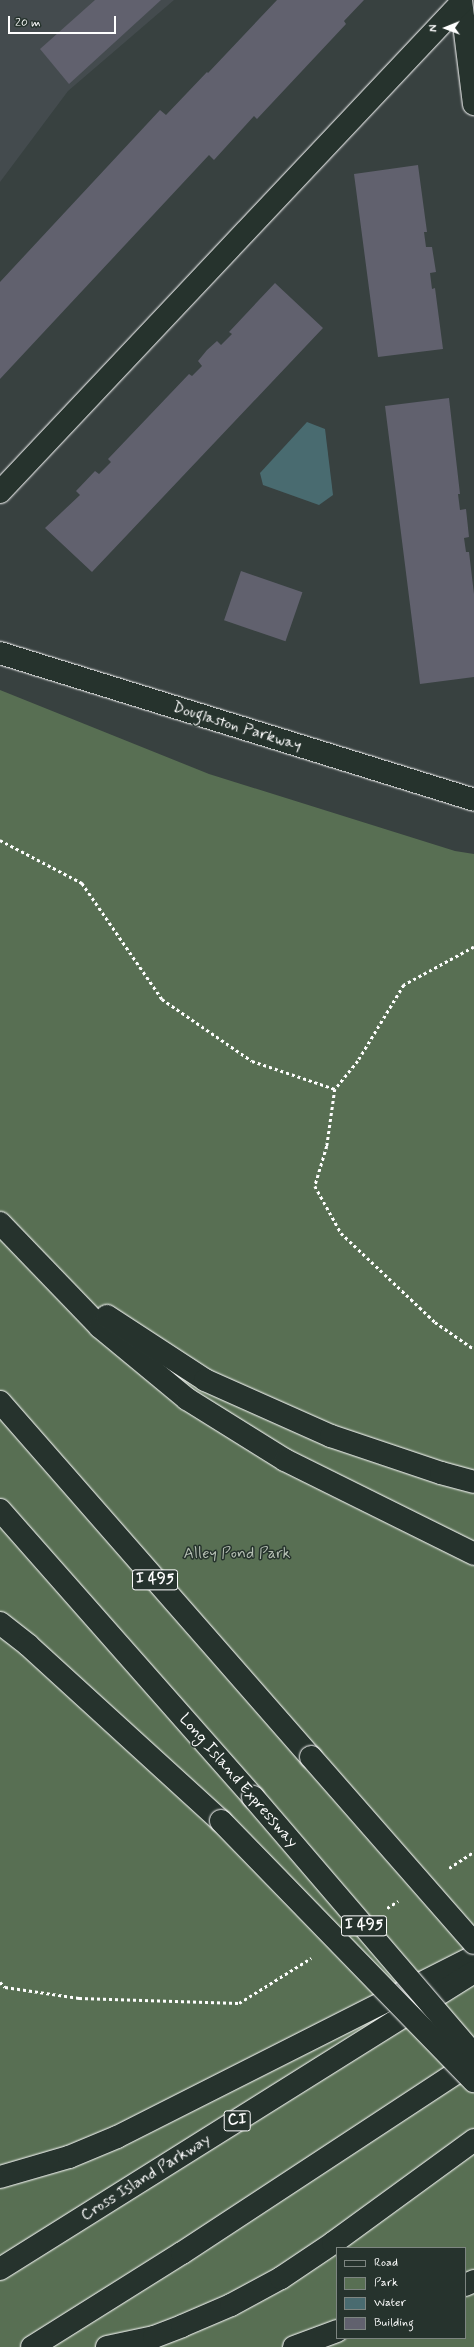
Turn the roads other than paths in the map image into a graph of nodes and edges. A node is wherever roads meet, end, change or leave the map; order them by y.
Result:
1 (461, 1) edge
2 (474, 104) edge
3 (0, 492) edge
4 (0, 653) edge
5 (474, 800) edge
6 (0, 1223) edge
7 (20, 1246) junction
8 (0, 1402) edge
9 (474, 1482) edge
10 (0, 1510) edge
11 (474, 1554) edge
12 (0, 1623) edge
13 (0, 1630) edge
14 (95, 1705) junction
15 (474, 1943) edge
16 (474, 1957) edge
17 (474, 1972) edge
18 (474, 2055) edge
19 (474, 2061) edge
20 (474, 2081) edge
21 (474, 2140) edge
22 (0, 2177) edge
23 (0, 2269) edge
24 (336, 2331) edge
25 (32, 2347) edge
26 (107, 2347) edge
27 (294, 2347) edge

1 - 2 main road
1 - 3 main road
4 - 5 main road, Douglaston Parkway
6 - 7 main road
7 - 9 main road
7 - 11 main road
8 - 15 main road, I 495, bridge
10 - 18 main road, Long Island Expressway / I 495, bridge
12 - 14 main road
13 - 14 main road
14 - 20 main road, bridge
16 - 22 main road
17 - 23 main road, Cross Island Parkway / CI
19 - 25 main road
21 - 26 main road
24 - 27 main road

